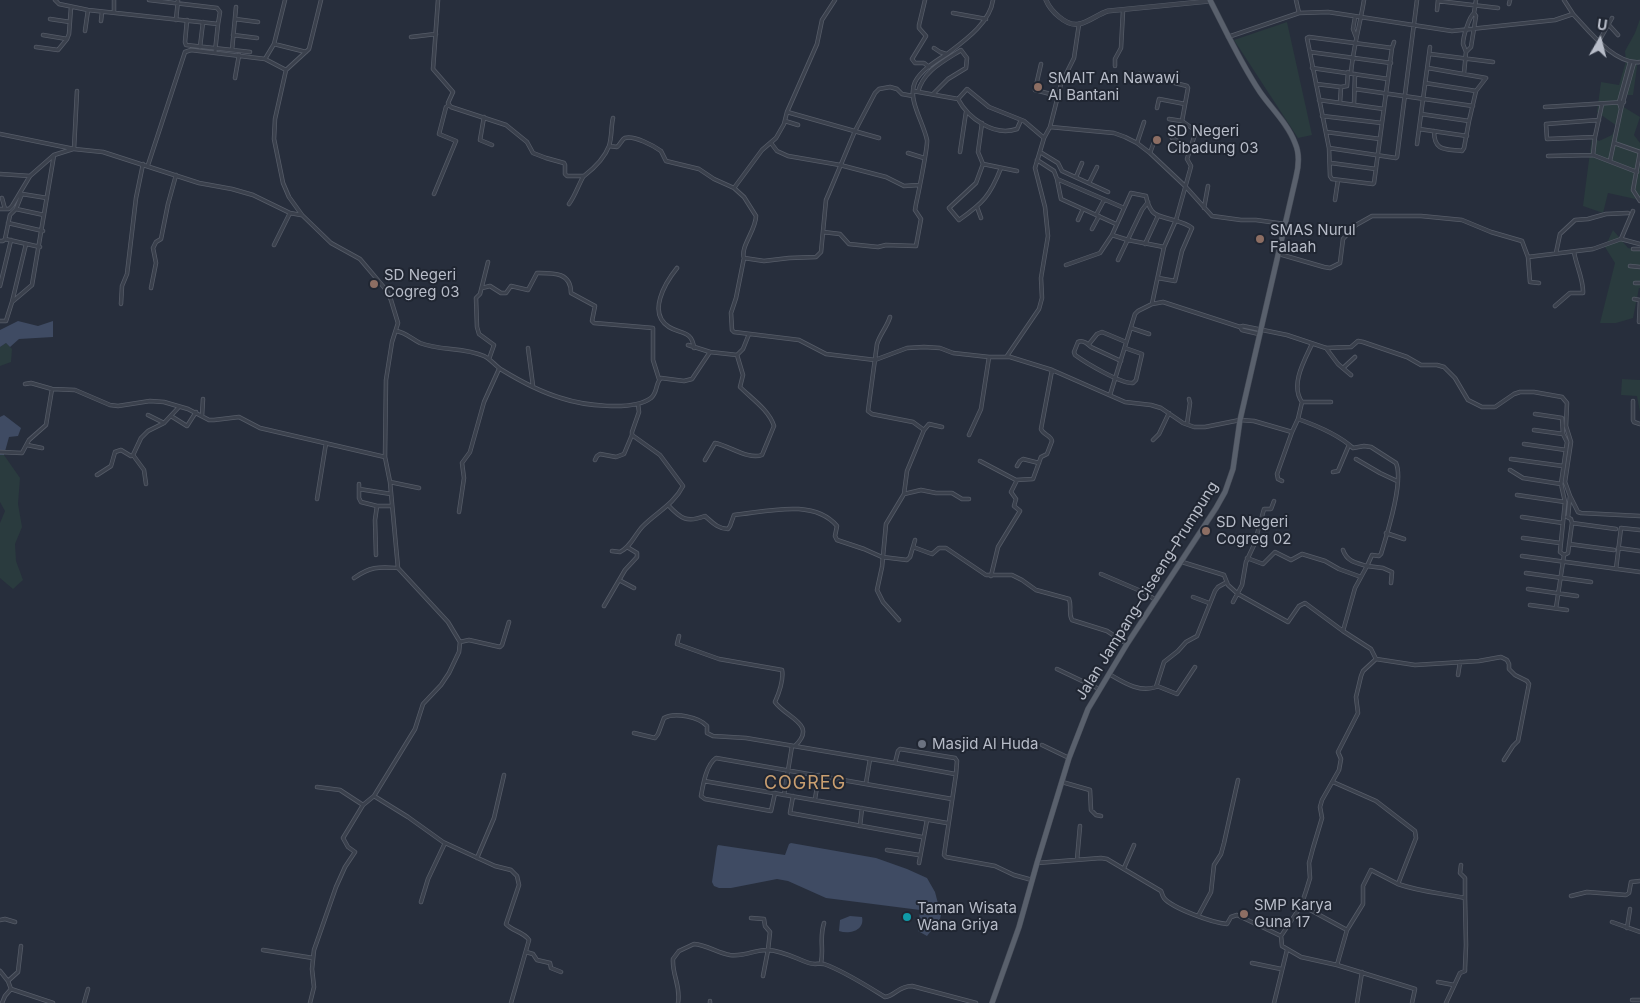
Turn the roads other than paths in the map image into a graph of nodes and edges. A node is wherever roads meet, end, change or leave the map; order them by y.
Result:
1 (55, 0) edge
2 (114, 0) edge
3 (149, 0) edge
4 (285, 0) edge
5 (321, 0) edge
6 (438, 0) edge
7 (835, 0) edge
8 (925, 0) edge
9 (992, 0) edge
10 (1046, 0) edge
11 (1210, 0) edge
12 (1296, 0) edge
13 (1364, 0) edge
14 (1417, 0) edge
15 (1438, 0) edge
16 (1476, 0) edge
17 (1564, 0) edge
18 (178, 2) edge
19 (1475, 5) junction
20 (71, 7) junction
21 (236, 7) dead end
22 (1498, 8) dead end
23 (88, 10) junction
24 (1437, 10) dead end
25 (1123, 11) junction
26 (102, 12) junction
27 (114, 12) junction
28 (953, 13) dead end
29 (1297, 13) junction
30 (1474, 13) junction
31 (1573, 14) junction
32 (1355, 16) junction
33 (1361, 18) junction
34 (1612, 18) dead end
35 (50, 19) dead end
36 (235, 19) junction
37 (986, 19) junction
38 (176, 20) junction
39 (186, 20) junction
40 (101, 21) dead end
41 (70, 22) junction
42 (203, 22) junction
43 (258, 22) dead end
44 (218, 24) junction
45 (1079, 24) junction
46 (1413, 24) junction
47 (1608, 24) junction
48 (1474, 29) junction
49 (1467, 30) junction
50 (85, 31) dead end
51 (436, 34) junction
52 (43, 35) dead end
53 (233, 35) junction
54 (1618, 35) dead end
55 (1228, 37) junction
56 (1356, 37) junction
57 (257, 38) dead end
58 (411, 38) dead end
59 (67, 39) junction
60 (1599, 41) junction
61 (1355, 42) junction
62 (1394, 42) dead end
63 (274, 44) junction
64 (36, 47) dead end
65 (200, 47) junction
66 (1430, 47) dead end
67 (934, 48) dead end
68 (1392, 48) junction
69 (232, 50) junction
70 (215, 51) junction
71 (250, 52) dead end
72 (306, 52) junction
73 (1310, 52) junction
74 (1466, 52) junction
75 (946, 54) junction
76 (1430, 54) junction
77 (239, 56) junction
78 (1352, 57) junction
79 (265, 59) junction
80 (1465, 59) junction
81 (1493, 62) dead end
82 (1632, 62) junction
83 (1640, 62) edge
84 (1391, 63) junction
85 (1041, 64) dead end
86 (1115, 66) dead end
87 (929, 67) junction
88 (1312, 68) junction
89 (1428, 68) junction
90 (286, 70) junction
91 (1351, 73) junction
92 (1464, 73) junction
93 (1139, 74) dead end
94 (235, 78) dead end
95 (1388, 79) junction
96 (1425, 83) junction
97 (1316, 84) junction
98 (1340, 87) junction
99 (1355, 89) junction
100 (1477, 90) junction
101 (77, 91) dead end
102 (913, 91) junction
103 (918, 92) junction
104 (933, 94) junction
105 (1386, 94) junction
106 (913, 96) junction
107 (1058, 96) junction
108 (1404, 96) junction
109 (1424, 98) junction
110 (958, 99) junction
111 (1319, 100) junction
112 (1619, 102) junction
113 (1624, 102) junction
114 (1340, 103) junction
115 (1185, 104) junction
116 (1354, 104) junction
117 (1602, 104) junction
118 (449, 105) junction
119 (1473, 106) junction
120 (1545, 106) dead end
121 (1157, 108) dead end
122 (1384, 109) junction
123 (1622, 109) junction
124 (967, 111) junction
125 (788, 112) junction
126 (1421, 114) junction
127 (1322, 116) junction
128 (484, 117) junction
129 (613, 118) dead end
130 (1169, 119) dead end
131 (1021, 120) junction
132 (1598, 120) junction
133 (785, 121) junction
134 (1182, 121) junction
135 (1469, 121) junction
136 (1144, 122) dead end
137 (982, 123) junction
138 (1382, 123) junction
139 (798, 125) dead end
140 (1050, 126) junction
141 (1419, 129) junction
142 (855, 131) junction
143 (1434, 131) junction
144 (1326, 132) junction
145 (0, 134) edge
146 (1467, 136) junction
147 (1595, 137) junction
148 (879, 138) dead end
149 (1044, 138) junction
150 (1172, 138) dead end
151 (1380, 139) junction
152 (1154, 142) dead end
153 (771, 143) junction
154 (1137, 143) junction
155 (1614, 143) junction
156 (1417, 144) dead end
157 (492, 145) dead end
158 (609, 146) junction
159 (1191, 148) junction
160 (1329, 148) junction
161 (74, 149) junction
162 (960, 152) dead end
163 (1040, 152) junction
164 (908, 153) dead end
165 (1150, 153) junction
166 (1378, 154) junction
167 (54, 155) junction
168 (1593, 155) junction
169 (1548, 156) dead end
170 (924, 158) junction
171 (1037, 160) junction
172 (1610, 161) junction
173 (1331, 163) junction
174 (143, 164) junction
175 (983, 164) junction
176 (1082, 164) dead end
177 (148, 165) junction
178 (840, 165) junction
179 (1097, 167) dead end
180 (1001, 168) junction
181 (1376, 169) junction
182 (1017, 171) dead end
183 (1636, 172) junction
184 (0, 174) edge
185 (176, 175) junction
186 (30, 176) junction
187 (584, 176) junction
188 (1076, 177) junction
189 (1056, 178) junction
190 (1338, 180) junction
191 (919, 184) junction
192 (1090, 184) junction
193 (1185, 186) junction
194 (1208, 186) dead end
195 (734, 188) junction
196 (1108, 192) dead end
197 (434, 194) dead end
198 (2, 198) dead end
199 (47, 198) junction
200 (1104, 199) junction
201 (1335, 200) dead end
202 (1640, 201) edge
203 (1148, 202) junction
204 (568, 204) dead end
205 (978, 207) junction
206 (16, 208) junction
207 (1124, 208) junction
208 (1204, 208) junction
209 (0, 209) edge
210 (5, 209) junction
211 (1083, 209) junction
212 (1634, 211) dead end
213 (290, 213) junction
214 (1628, 213) dead end
215 (44, 215) junction
216 (302, 215) junction
217 (1098, 215) junction
218 (1158, 216) junction
219 (981, 218) dead end
220 (1078, 220) dead end
221 (1176, 220) junction
222 (8, 223) junction
223 (1116, 224) junction
224 (1285, 224) junction
225 (1092, 229) dead end
226 (43, 231) junction
227 (823, 232) junction
228 (1112, 235) junction
229 (5, 239) junction
230 (1622, 239) junction
231 (11, 240) junction
232 (1128, 240) junction
233 (0, 241) edge
234 (26, 244) junction
235 (1145, 244) junction
236 (1640, 244) edge
237 (274, 245) dead end
238 (40, 247) junction
239 (1164, 247) junction
240 (1633, 249) dead end
241 (1640, 249) edge
242 (1574, 252) junction
243 (1278, 254) junction
244 (1556, 254) junction
245 (1528, 257) junction
246 (744, 258) junction
247 (1118, 260) dead end
248 (488, 262) dead end
249 (1066, 265) dead end
250 (1630, 266) dead end
251 (1640, 267) edge
252 (676, 268) dead end
253 (1158, 278) junction
254 (1635, 283) dead end
255 (1640, 283) edge
256 (1539, 284) dead end
257 (0, 286) edge
258 (151, 288) dead end
259 (482, 288) junction
260 (1634, 299) dead end
261 (1640, 300) edge
262 (12, 302) junction
263 (121, 304) dead end
264 (1152, 304) junction
265 (1555, 306) dead end
266 (890, 317) dead end
267 (0, 321) edge
268 (1639, 322) edge
269 (1131, 328) junction
270 (396, 331) junction
271 (1260, 332) junction
272 (749, 334) junction
273 (1149, 334) dead end
274 (1126, 342) junction
275 (1089, 344) junction
276 (1312, 344) junction
277 (688, 345) dead end
278 (528, 348) dead end
279 (694, 348) junction
280 (1125, 348) junction
281 (1326, 348) junction
282 (710, 352) junction
283 (738, 355) junction
284 (1006, 356) junction
285 (989, 357) junction
286 (1354, 357) dead end
287 (489, 359) junction
288 (875, 360) junction
289 (1121, 361) junction
290 (1343, 368) junction
291 (500, 369) junction
292 (1052, 370) junction
293 (1351, 376) dead end
294 (1115, 377) junction
295 (659, 379) junction
296 (25, 384) dead end
297 (533, 387) junction
298 (52, 389) junction
299 (1110, 395) junction
300 (203, 399) dead end
301 (1189, 399) dead end
302 (1633, 401) dead end
303 (1302, 402) junction
304 (1331, 402) dead end
305 (638, 404) junction
306 (178, 407) junction
307 (196, 412) junction
308 (1168, 413) junction
309 (1535, 414) dead end
310 (148, 415) dead end
311 (170, 416) junction
312 (202, 416) junction
313 (1298, 419) junction
314 (1240, 420) junction
315 (164, 423) junction
316 (1187, 424) junction
317 (1640, 424) edge
318 (942, 428) dead end
319 (924, 430) junction
320 (1534, 430) dead end
321 (1292, 432) junction
322 (1563, 434) junction
323 (632, 435) junction
324 (969, 435) dead end
325 (1153, 440) dead end
326 (326, 443) junction
327 (1524, 444) dead end
328 (27, 445) junction
329 (1349, 445) junction
330 (42, 448) dead end
331 (1566, 450) junction
332 (0, 452) edge
333 (133, 455) junction
334 (385, 457) junction
335 (1356, 459) dead end
336 (1512, 459) dead end
337 (595, 460) dead end
338 (705, 460) dead end
339 (980, 461) dead end
340 (1039, 464) junction
341 (1017, 466) dead end
342 (1564, 466) junction
343 (1510, 470) dead end
344 (1332, 472) dead end
345 (97, 476) dead end
346 (1017, 480) junction
347 (1282, 481) dead end
348 (1397, 481) junction
349 (390, 482) junction
350 (146, 484) dead end
351 (359, 484) dead end
352 (1561, 484) junction
353 (418, 488) dead end
354 (360, 489) junction
355 (391, 494) junction
356 (904, 494) junction
357 (1517, 495) dead end
358 (1570, 496) junction
359 (317, 499) dead end
360 (969, 499) dead end
361 (1274, 501) dead end
362 (1565, 502) junction
363 (668, 505) junction
364 (377, 506) junction
365 (392, 506) junction
366 (460, 512) dead end
367 (1640, 516) edge
368 (1522, 517) dead end
369 (1566, 517) junction
370 (1563, 523) junction
371 (1572, 523) junction
372 (1616, 529) dead end
373 (1640, 530) edge
374 (1386, 533) junction
375 (1523, 538) dead end
376 (1404, 539) dead end
377 (915, 540) dead end
378 (1560, 543) junction
379 (1569, 544) junction
380 (913, 547) junction
381 (627, 548) junction
382 (1616, 549) junction
383 (1343, 550) dead end
384 (1640, 551) edge
385 (612, 552) dead end
386 (376, 555) dead end
387 (1564, 555) junction
388 (1522, 556) dead end
389 (882, 557) junction
390 (1247, 558) junction
391 (1182, 562) junction
392 (1563, 562) junction
393 (1367, 566) junction
394 (398, 568) junction
395 (1616, 569) junction
396 (1640, 572) edge
397 (1526, 573) dead end
398 (1101, 574) dead end
399 (991, 576) junction
400 (1361, 577) junction
401 (354, 578) dead end
402 (1561, 578) junction
403 (619, 580) junction
404 (1227, 582) junction
405 (1591, 582) dead end
406 (1391, 583) dead end
407 (634, 588) dead end
408 (1528, 589) dead end
409 (1558, 593) junction
410 (1238, 594) junction
411 (1577, 596) dead end
412 (1192, 597) dead end
413 (1156, 600) junction
414 (1233, 602) dead end
415 (1209, 603) junction
416 (1530, 605) dead end
417 (604, 606) dead end
418 (1556, 608) junction
419 (1567, 610) dead end
420 (899, 620) dead end
421 (509, 622) dead end
422 (1343, 631) junction
423 (679, 636) dead end
424 (460, 642) junction
425 (1127, 644) junction
426 (1376, 659) junction
427 (1460, 662) junction
428 (1195, 667) dead end
429 (1057, 669) dead end
430 (1108, 673) junction
431 (1458, 675) dead end
432 (1157, 686) junction
433 (1099, 689) junction
434 (634, 733) dead end
435 (1042, 745) dead end
436 (794, 746) junction
437 (1069, 758) junction
438 (870, 759) junction
439 (1504, 760) dead end
440 (895, 763) junction
441 (788, 770) junction
442 (956, 774) junction
443 (504, 775) dead end
444 (819, 775) junction
445 (1238, 780) dead end
446 (704, 781) junction
447 (1062, 782) junction
448 (1333, 782) junction
449 (866, 783) junction
450 (317, 787) dead end
451 (775, 793) junction
452 (784, 795) junction
453 (374, 796) junction
454 (793, 796) junction
455 (815, 799) junction
456 (952, 799) junction
457 (363, 805) junction
458 (862, 808) junction
459 (1101, 816) dead end
460 (927, 819) junction
461 (947, 823) junction
462 (860, 826) junction
463 (1080, 826) dead end
464 (922, 837) junction
465 (445, 843) junction
466 (1134, 845) dead end
467 (887, 850) dead end
468 (919, 855) junction
469 (477, 858) junction
470 (1077, 860) junction
471 (919, 863) dead end
472 (1036, 863) junction
473 (1462, 865) dead end
474 (1124, 868) junction
475 (1032, 880) junction
476 (1640, 881) edge
477 (1398, 884) junction
478 (1571, 896) dead end
479 (1465, 898) junction
480 (421, 902) dead end
481 (1301, 905) junction
482 (1630, 909) dead end
483 (1198, 916) junction
484 (751, 918) dead end
485 (0, 920) edge
486 (15, 922) dead end
487 (1612, 922) dead end
488 (824, 923) dead end
489 (1627, 928) junction
490 (1347, 930) junction
491 (1640, 932) edge
492 (1281, 936) junction
493 (21, 946) dead end
494 (263, 950) dead end
495 (768, 950) junction
496 (1287, 950) junction
497 (526, 952) junction
498 (313, 958) junction
499 (821, 963) junction
500 (1252, 963) dead end
501 (1337, 965) junction
502 (1281, 970) junction
503 (0, 971) edge
504 (562, 972) dead end
505 (1362, 972) junction
506 (763, 976) dead end
507 (8, 981) junction
508 (1438, 982) dead end
509 (1454, 985) junction
510 (88, 988) dead end
511 (11, 989) junction
512 (1632, 1000) dead end
513 (1640, 1000) edge
514 (2, 1003) edge
515 (53, 1003) edge
516 (84, 1003) edge
517 (310, 1003) edge
518 (511, 1003) edge
519 (678, 1003) edge
520 (976, 1003) edge
521 (992, 1003) edge
522 (1274, 1003) edge
523 (1357, 1003) edge
524 (1412, 1003) edge
525 (1446, 1003) edge

1 - 20 street
2 - 27 street
3 - 18 street
4 - 63 street
5 - 72 street
6 - 51 street
7 - 125 street
8 - 87 street
9 - 37 street
10 - 45 street
11 - 25 street
11 - 55 main road, Jalan Jampang–Ciseeng–Prumpung
12 - 29 street
13 - 33 street
14 - 46 street
15 - 19 street
15 - 24 street
16 - 19 street
17 - 31 street
18 - 38 street
18 - 44 street
19 - 22 street
19 - 30 street
20 - 23 street
20 - 41 street
21 - 36 street
23 - 26 street
23 - 50 street
25 - 45 street
25 - 86 street
26 - 27 street
26 - 40 street
27 - 38 street
28 - 37 street
29 - 32 street
29 - 55 street
30 - 48 street
30 - 49 street
31 - 48 street
31 - 60 street
32 - 33 street
32 - 56 street
33 - 46 street
33 - 56 street
34 - 47 street
35 - 41 street
36 - 43 street
36 - 53 street
37 - 75 street
38 - 39 street
39 - 42 street
39 - 65 street
41 - 59 street
42 - 44 street
42 - 65 street
44 - 70 street
45 - 107 street
46 - 49 street
46 - 108 street
47 - 54 street
47 - 60 street
48 - 49 street
48 - 74 street
49 - 74 street
51 - 58 street
51 - 118 street
52 - 59 street
53 - 57 street
53 - 69 street
55 - 224 main road, Jalan Jampang–Ciseeng–Prumpung
56 - 61 street
59 - 64 street
60 - 82 street
61 - 68 street
61 - 73 street
61 - 78 street
62 - 68 street
63 - 72 street
63 - 79 street
65 - 70 street
66 - 76 street
67 - 75 street
68 - 84 street
69 - 70 street
69 - 71 street
70 - 77 street
70 - 177 street
72 - 90 street
73 - 78 street
73 - 88 street
74 - 80 street
75 - 87 street
76 - 80 street
76 - 89 street
77 - 79 street
77 - 94 street
78 - 84 street
78 - 91 street
79 - 90 street
80 - 81 street
80 - 92 street
82 - 83 street
82 - 112 street
82 - 113 street
84 - 95 street
85 - 107 street
87 - 102 street
88 - 91 street
88 - 97 street
89 - 92 street
89 - 96 street
90 - 216 street
91 - 95 street
91 - 98 street
91 - 99 street
92 - 100 street
93 - 115 street
95 - 105 street
96 - 100 street
96 - 109 street
97 - 98 street
97 - 111 street
98 - 114 street
99 - 105 street
99 - 116 street
100 - 119 street
101 - 161 street
102 - 103 street
102 - 106 street
103 - 104 street
103 - 104 street
104 - 110 street
105 - 108 street
105 - 122 street
106 - 142 street
106 - 170 street
107 - 140 street
108 - 109 street
108 - 166 street
109 - 119 street
109 - 126 street
110 - 124 street
110 - 131 street
111 - 114 street
111 - 127 street
112 - 113 street
112 - 117 street
112 - 123 street
113 - 123 street
114 - 116 street
115 - 121 street
115 - 134 street
116 - 122 street
117 - 120 street
117 - 132 street
118 - 128 street
118 - 197 street
119 - 135 street
122 - 138 street
123 - 155 street
124 - 137 street
124 - 162 street
125 - 133 street
125 - 142 street
126 - 135 street
126 - 141 street
127 - 138 street
127 - 144 street
128 - 157 street
128 - 187 street
129 - 158 street
130 - 134 street
131 - 137 street
131 - 149 street
132 - 147 street
132 - 147 street
133 - 139 street
133 - 153 street
134 - 159 street
135 - 146 street
136 - 154 street
137 - 175 street
138 - 151 street
140 - 149 street
140 - 154 street
141 - 143 street
141 - 156 street
142 - 148 street
142 - 178 street
143 - 146 street
143 - 146 street
144 - 151 street
144 - 160 street
145 - 161 street
147 - 168 street
149 - 163 street
150 - 159 street
151 - 166 street
152 - 165 street
153 - 178 street
153 - 195 street
154 - 165 street
155 - 172 street
155 - 183 street
158 - 187 street
158 - 195 street
159 - 193 street
160 - 166 street
160 - 173 street
161 - 167 street
161 - 174 street
163 - 171 street
163 - 188 street
164 - 170 street
165 - 193 street
166 - 181 street
167 - 186 street
167 - 199 street
168 - 169 street
168 - 172 street
170 - 191 street
171 - 189 street
171 - 284 street
172 - 183 street
173 - 181 street
173 - 190 street
174 - 177 street
174 - 263 street
175 - 180 street
175 - 205 street
176 - 188 street
177 - 185 street
178 - 191 street
178 - 227 street
179 - 192 street
180 - 182 street
180 - 205 street
181 - 190 street
183 - 202 street
184 - 186 street
185 - 213 street
185 - 258 street
186 - 210 street
187 - 204 street
188 - 192 street
189 - 200 street
189 - 211 street
190 - 201 street
191 - 227 street
192 - 196 street
193 - 208 street
193 - 221 street
194 - 208 street
195 - 246 street
198 - 210 street
199 - 206 street
199 - 215 street
200 - 207 street
200 - 217 street
203 - 207 street
203 - 218 street
203 - 232 street
205 - 219 street
206 - 215 street
206 - 222 street
207 - 223 street
208 - 224 street
209 - 210 street
211 - 217 street
211 - 220 street
212 - 230 street
213 - 216 street
213 - 237 street
214 - 244 street
215 - 226 street
216 - 270 street
217 - 223 street
217 - 225 street
218 - 221 street
218 - 235 street
221 - 239 street
221 - 253 street
222 - 226 street
222 - 229 street
223 - 228 street
224 - 243 main road, Jalan Jampang–Ciseeng–Prumpung
226 - 238 street
227 - 246 street
228 - 232 street
228 - 249 street
229 - 231 street
229 - 233 street
230 - 236 street
230 - 242 street
231 - 234 street
231 - 257 street
232 - 235 street
232 - 247 street
234 - 238 street
234 - 262 street
235 - 239 street
238 - 262 street
239 - 253 street
240 - 241 street
242 - 244 street
242 - 265 street
243 - 245 street
243 - 271 main road, Jalan Jampang–Ciseeng–Prumpung
244 - 245 street
245 - 256 street
246 - 272 street
248 - 259 street
250 - 251 street
252 - 279 street
253 - 264 street
254 - 255 street
259 - 287 street
259 - 295 street
260 - 261 street
261 - 268 street
262 - 267 street
264 - 269 street
264 - 271 street
266 - 288 street
269 - 273 street
269 - 274 street
270 - 287 street
270 - 334 street
271 - 276 street
271 - 314 main road, Jalan Jampang–Ciseeng–Prumpung
272 - 283 street
272 - 288 street
274 - 275 street
274 - 280 street
275 - 289 street
275 - 294 street
276 - 281 street
276 - 303 street
277 - 279 street
278 - 297 street
279 - 282 street
280 - 289 street
280 - 294 street
281 - 290 street
281 - 358 street
282 - 283 street
282 - 295 street
283 - 338 street
284 - 285 street
284 - 292 street
285 - 288 street
285 - 324 street
286 - 290 street
287 - 291 street
288 - 319 street
289 - 294 street
290 - 293 street
291 - 297 street
291 - 366 street
292 - 299 street
292 - 340 street
294 - 299 street
295 - 305 street
296 - 298 street
297 - 305 street
298 - 306 street
298 - 328 street
299 - 308 street
300 - 312 street
301 - 316 street
302 - 317 street
303 - 304 street
303 - 313 street
305 - 323 street
306 - 307 street
306 - 311 street
307 - 311 street
307 - 312 street
308 - 316 street
308 - 325 street
309 - 322 street
310 - 315 street
311 - 315 street
312 - 326 street
313 - 321 street
313 - 329 street
314 - 316 street
314 - 321 street
314 - 391 main road, Jalan Jampang–Ciseeng–Prumpung
315 - 333 street
318 - 319 street
319 - 356 street
320 - 322 street
321 - 347 street
322 - 331 street
323 - 337 street
323 - 363 street
326 - 334 street
326 - 359 street
327 - 331 street
328 - 330 street
328 - 332 street
329 - 344 street
329 - 348 street
331 - 342 street
333 - 345 street
333 - 350 street
334 - 349 street
335 - 348 street
336 - 342 street
339 - 346 street
340 - 341 street
340 - 346 street
342 - 352 street
343 - 352 street
346 - 399 street
348 - 374 street
349 - 353 street
349 - 355 street
351 - 354 street
352 - 362 street
354 - 355 street
354 - 364 street
355 - 365 street
356 - 360 street
356 - 389 street
357 - 362 street
358 - 367 street
358 - 369 street
361 - 390 street
362 - 369 street
363 - 381 street
363 - 389 street
364 - 365 street
364 - 386 street
365 - 394 street
368 - 370 street
369 - 370 street
369 - 371 street
370 - 378 street
371 - 372 street
371 - 379 street
373 - 382 street
374 - 376 street
374 - 393 street
375 - 378 street
377 - 380 street
378 - 387 street
379 - 382 street
379 - 387 street
380 - 389 street
380 - 399 street
381 - 385 street
381 - 403 street
382 - 384 street
382 - 395 street
383 - 393 street
387 - 392 street
388 - 392 street
389 - 420 street
390 - 400 street
390 - 410 street
391 - 404 street
391 - 413 main road, Jalan Jampang–Ciseeng–Prumpung
392 - 395 street
392 - 402 street
393 - 400 street
393 - 406 street
394 - 401 street
394 - 424 street
395 - 396 street
397 - 402 street
398 - 413 street
399 - 425 street
400 - 422 street
402 - 405 street
402 - 409 street
403 - 407 street
403 - 417 street
404 - 410 street
404 - 415 street
408 - 409 street
409 - 411 street
409 - 418 street
410 - 414 street
410 - 422 street
412 - 415 street
413 - 425 main road, Jalan Jampang–Ciseeng–Prumpung
415 - 432 street
416 - 418 street
418 - 419 street
421 - 424 street
422 - 426 street
423 - 436 street
424 - 453 street
425 - 430 main road, Jalan Jampang–Ciseeng–Prumpung
426 - 427 street
426 - 448 street
427 - 431 street
427 - 439 street
428 - 432 street
429 - 433 street
430 - 432 street
430 - 433 main road, Jalan Jampang–Ciseeng–Prumpung
433 - 437 main road, Jalan Jampang–Ciseeng–Prumpung
434 - 436 street
435 - 437 street
436 - 438 street
436 - 441 street
437 - 447 main road, Jalan Jampang–Ciseeng–Prumpung
438 - 440 street
438 - 449 street
440 - 442 street
440 - 442 street
441 - 444 street
441 - 446 street
441 - 452 street
442 - 456 street
443 - 469 street
444 - 449 street
444 - 455 street
445 - 483 street
446 - 451 street
446 - 451 street
447 - 459 street
447 - 472 main road, Jalan Jampang–Ciseeng–Prumpung
448 - 477 street
448 - 481 street
449 - 456 street
450 - 457 street
451 - 452 street
452 - 454 street
453 - 457 street
453 - 465 street
454 - 455 street
454 - 462 street
455 - 458 street
456 - 461 street
457 - 498 street
458 - 460 street
458 - 462 street
460 - 461 street
460 - 464 street
461 - 475 street
462 - 464 street
463 - 470 street
464 - 468 street
465 - 469 street
465 - 480 street
466 - 474 street
467 - 468 street
468 - 471 street
469 - 497 street
470 - 472 street
470 - 474 street
472 - 475 main road, Jalan Jampang–Ciseeng–Prumpung
473 - 479 street
474 - 483 street
475 - 521 main road, Jalan Jampang–Ciseeng–Prumpung
476 - 478 street
477 - 479 street
477 - 490 street
479 - 509 street
481 - 490 street
481 - 492 street
482 - 489 street
483 - 492 street
484 - 495 street
485 - 486 street
487 - 489 street
488 - 499 street
489 - 491 street
490 - 501 street
492 - 496 street
493 - 507 street
494 - 498 street
495 - 499 street
495 - 506 street
495 - 519 street
496 - 501 street
496 - 502 street
497 - 504 street
497 - 518 street
498 - 517 street
499 - 520 street
500 - 502 street
501 - 505 street
502 - 522 street
503 - 507 street
505 - 523 street
505 - 524 street
507 - 511 street
508 - 509 street
509 - 525 street
510 - 516 street
511 - 514 street
511 - 515 street
512 - 513 street

